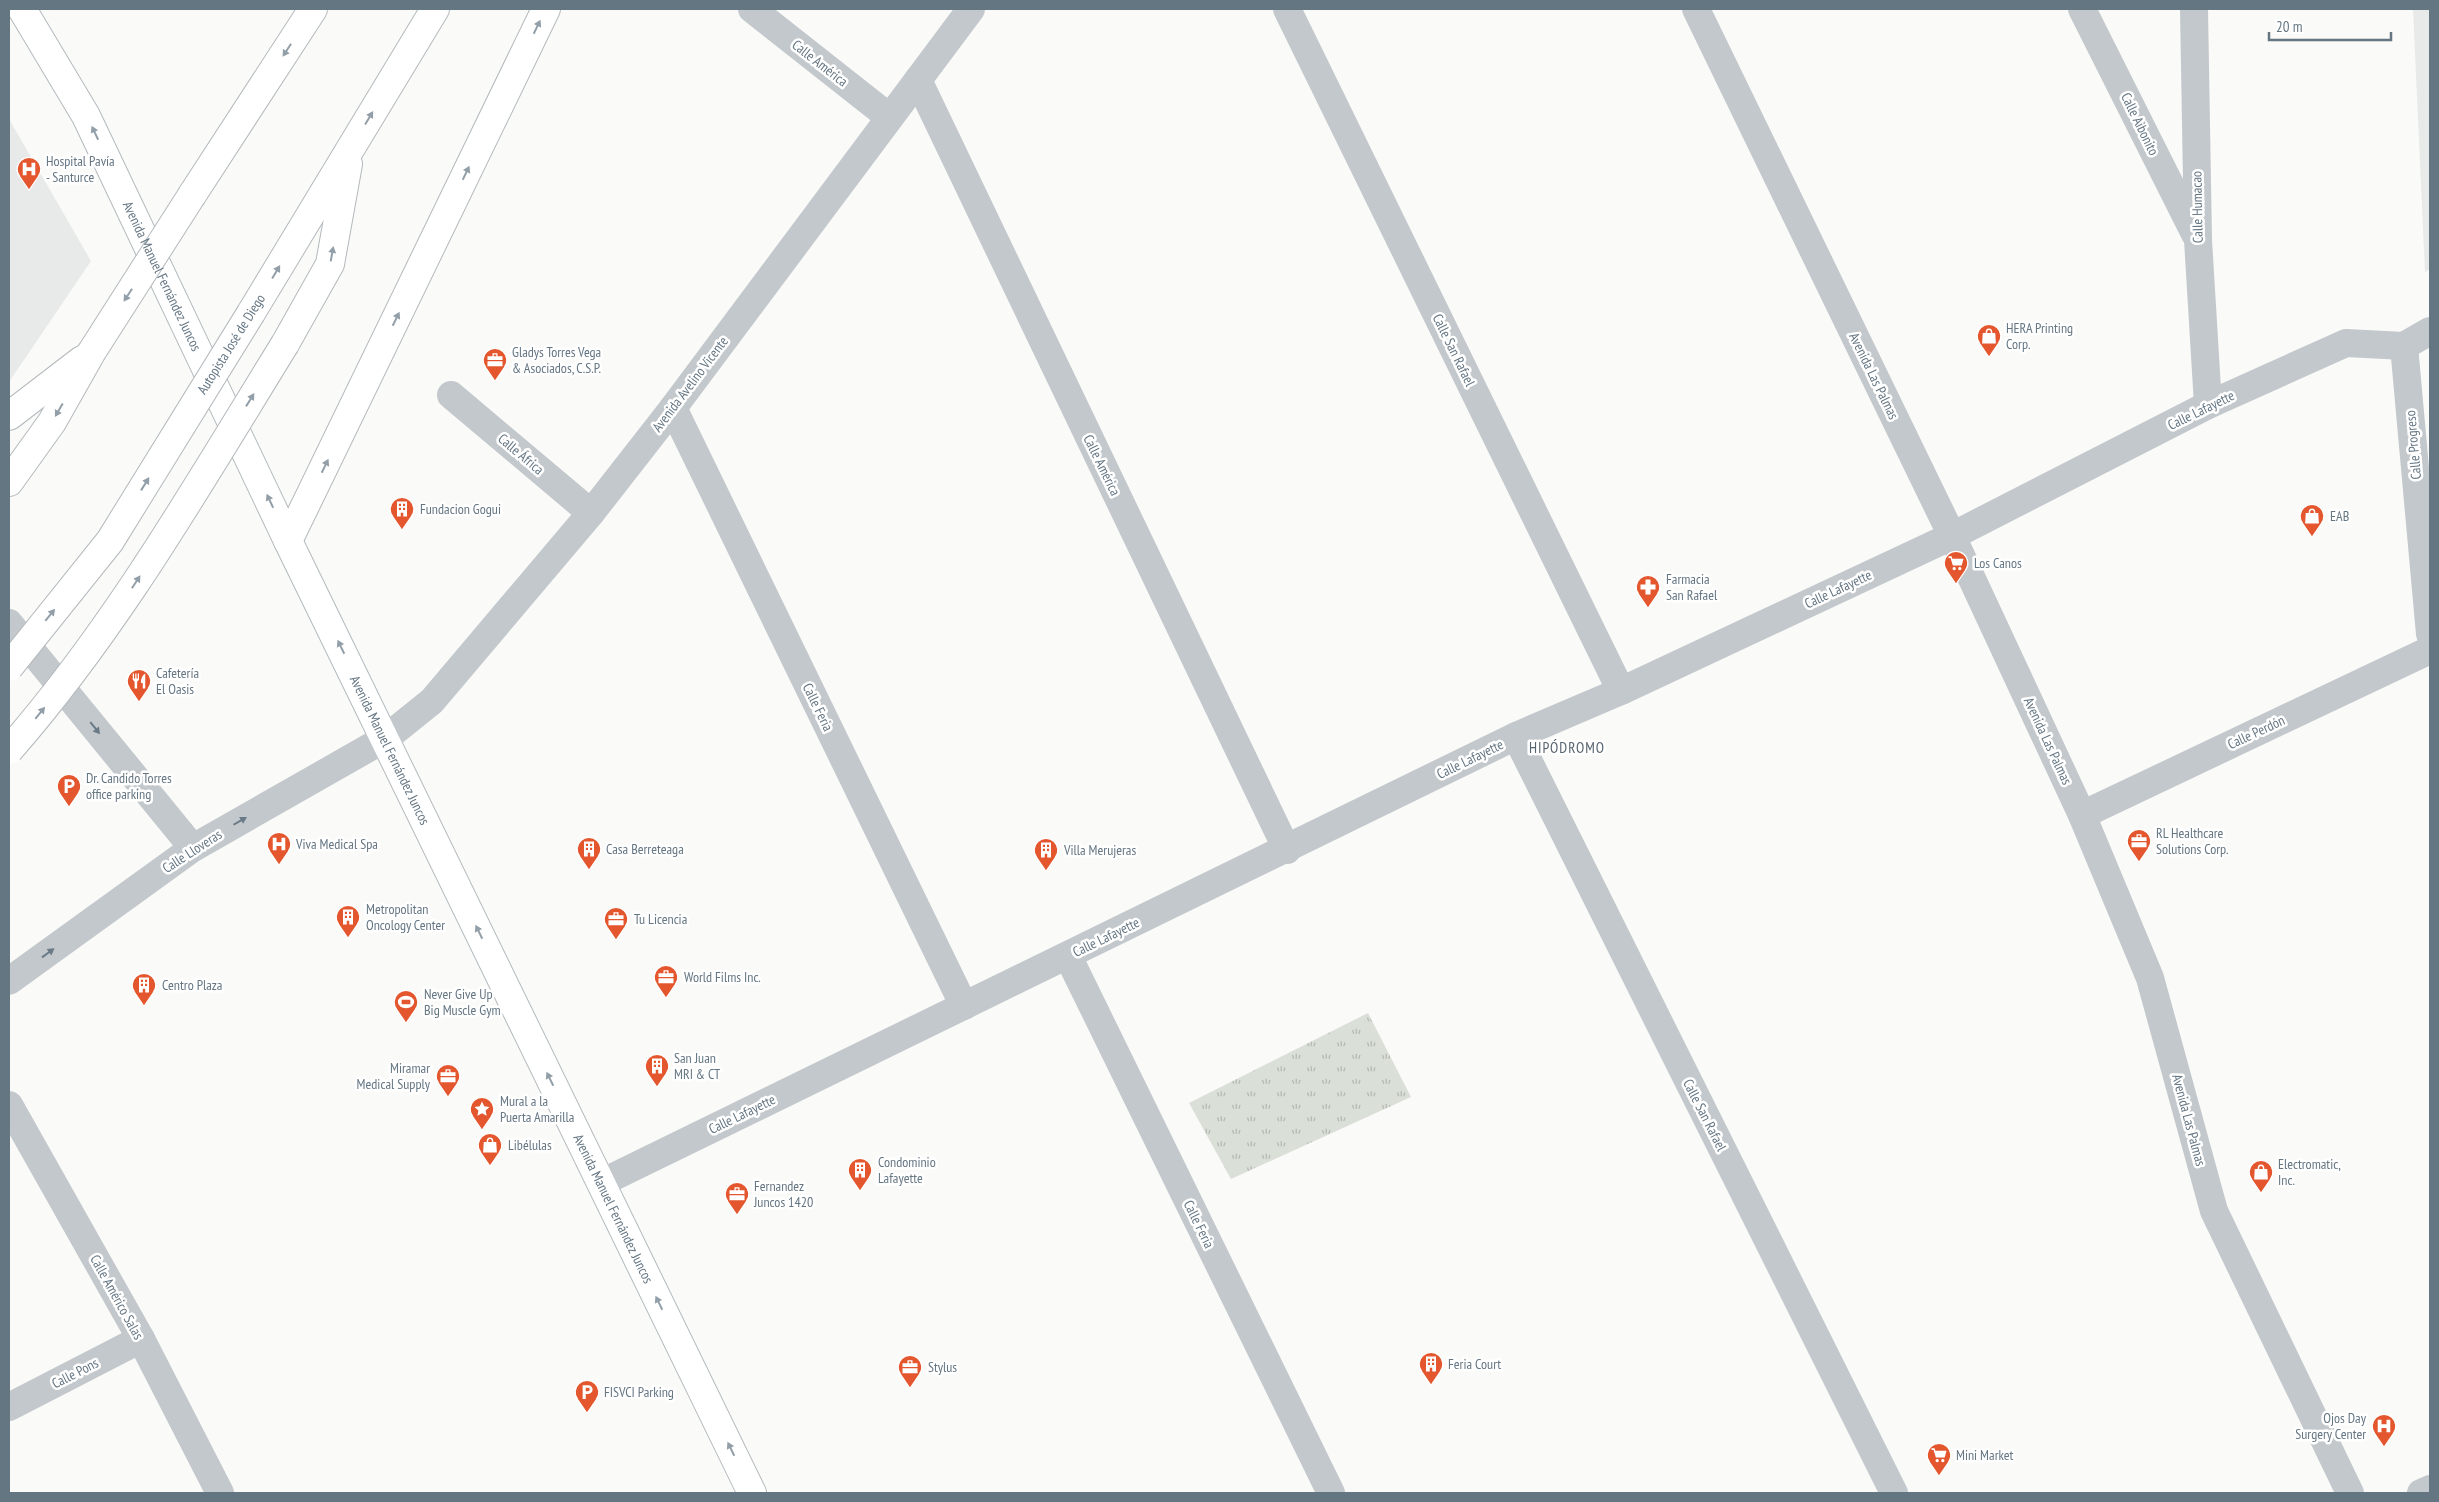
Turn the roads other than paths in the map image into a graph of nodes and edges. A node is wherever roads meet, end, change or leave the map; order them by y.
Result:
1 (22, 9) edge
2 (313, 9) edge
3 (435, 9) edge
4 (546, 9) edge
5 (752, 9) edge
6 (971, 9) edge
7 (1287, 9) edge
8 (1696, 9) edge
9 (2082, 9) edge
10 (2194, 9) edge
11 (918, 80) junction
12 (889, 117) junction
13 (351, 148) junction
14 (2198, 240) junction
15 (2430, 331) edge
16 (2404, 346) junction
17 (92, 353) junction
18 (451, 395) dead end
19 (2208, 405) junction
20 (673, 408) junction
21 (9, 416) edge
22 (9, 482) edge
23 (591, 513) junction
24 (1952, 536) junction
25 (288, 541) junction
26 (9, 623) edge
27 (2430, 634) edge
28 (2430, 650) edge
29 (9, 667) edge
30 (1621, 691) junction
31 (1516, 736) junction
32 (386, 738) junction
33 (9, 750) edge
34 (2082, 814) junction
35 (192, 848) junction
36 (1287, 850) junction
37 (1068, 956) junction
38 (9, 982) edge
39 (964, 1006) junction
40 (9, 1105) edge
41 (601, 1183) junction
42 (141, 1339) junction
43 (9, 1407) edge
44 (2430, 1489) edge
45 (220, 1493) edge
46 (752, 1493) edge
47 (1331, 1493) edge
48 (1894, 1493) edge
49 (2350, 1493) edge
50 (2421, 1493) edge

25 -> 1 main road, Avenida Manuel Fernández Juncos
2 -> 17 main road, bridge
13 -> 3 main road, Autopista José de Diego
25 -> 4 main road
5 - 12 street, Calle América
6 - 11 street, Avenida Avelino Vicente
7 - 30 street, Calle San Rafael
8 - 24 street, Avenida Las Palmas
9 - 14 street, Calle Aibonito
10 - 14 street, Calle Humacao
11 - 12 street, Avenida Avelino Vicente
11 - 36 street, Calle América
12 - 20 street, Avenida Avelino Vicente
29 -> 13 main road, Autopista José de Diego, bridge
33 -> 13 main road, bridge
14 - 19 street, Calle Humacao
15 - 16 street
16 - 19 street, Calle Lafayette
16 - 27 street, Calle Progreso
17 - 21 main road
17 -> 22 main road
18 - 23 street, Calle África
19 - 24 street, Calle Lafayette
20 - 23 street, Avenida Avelino Vicente
20 - 39 street, Calle Feria
23 - 32 street, Avenida Avelino Vicente
24 - 30 street, Calle Lafayette
24 - 34 street, Avenida Las Palmas
32 -> 25 main road, Avenida Manuel Fernández Juncos
26 -> 35 street
28 - 34 street, Calle Perdón
30 - 31 street, Calle Lafayette
31 - 36 street, Calle Lafayette
31 - 48 street, Calle San Rafael
35 -> 32 street, Calle Lloveras
41 -> 32 main road, Avenida Manuel Fernández Juncos
34 - 49 street, Avenida Las Palmas
38 -> 35 street, Calle Lloveras
36 - 37 street, Calle Lafayette
37 - 39 street, Calle Lafayette
37 - 47 street, Calle Feria
39 - 41 street, Calle Lafayette
40 - 42 street, Calle Américo Salas
46 -> 41 main road, Avenida Manuel Fernández Juncos
42 - 43 street, Calle Pons
42 - 45 street, Calle Américo Salas
44 - 50 street

